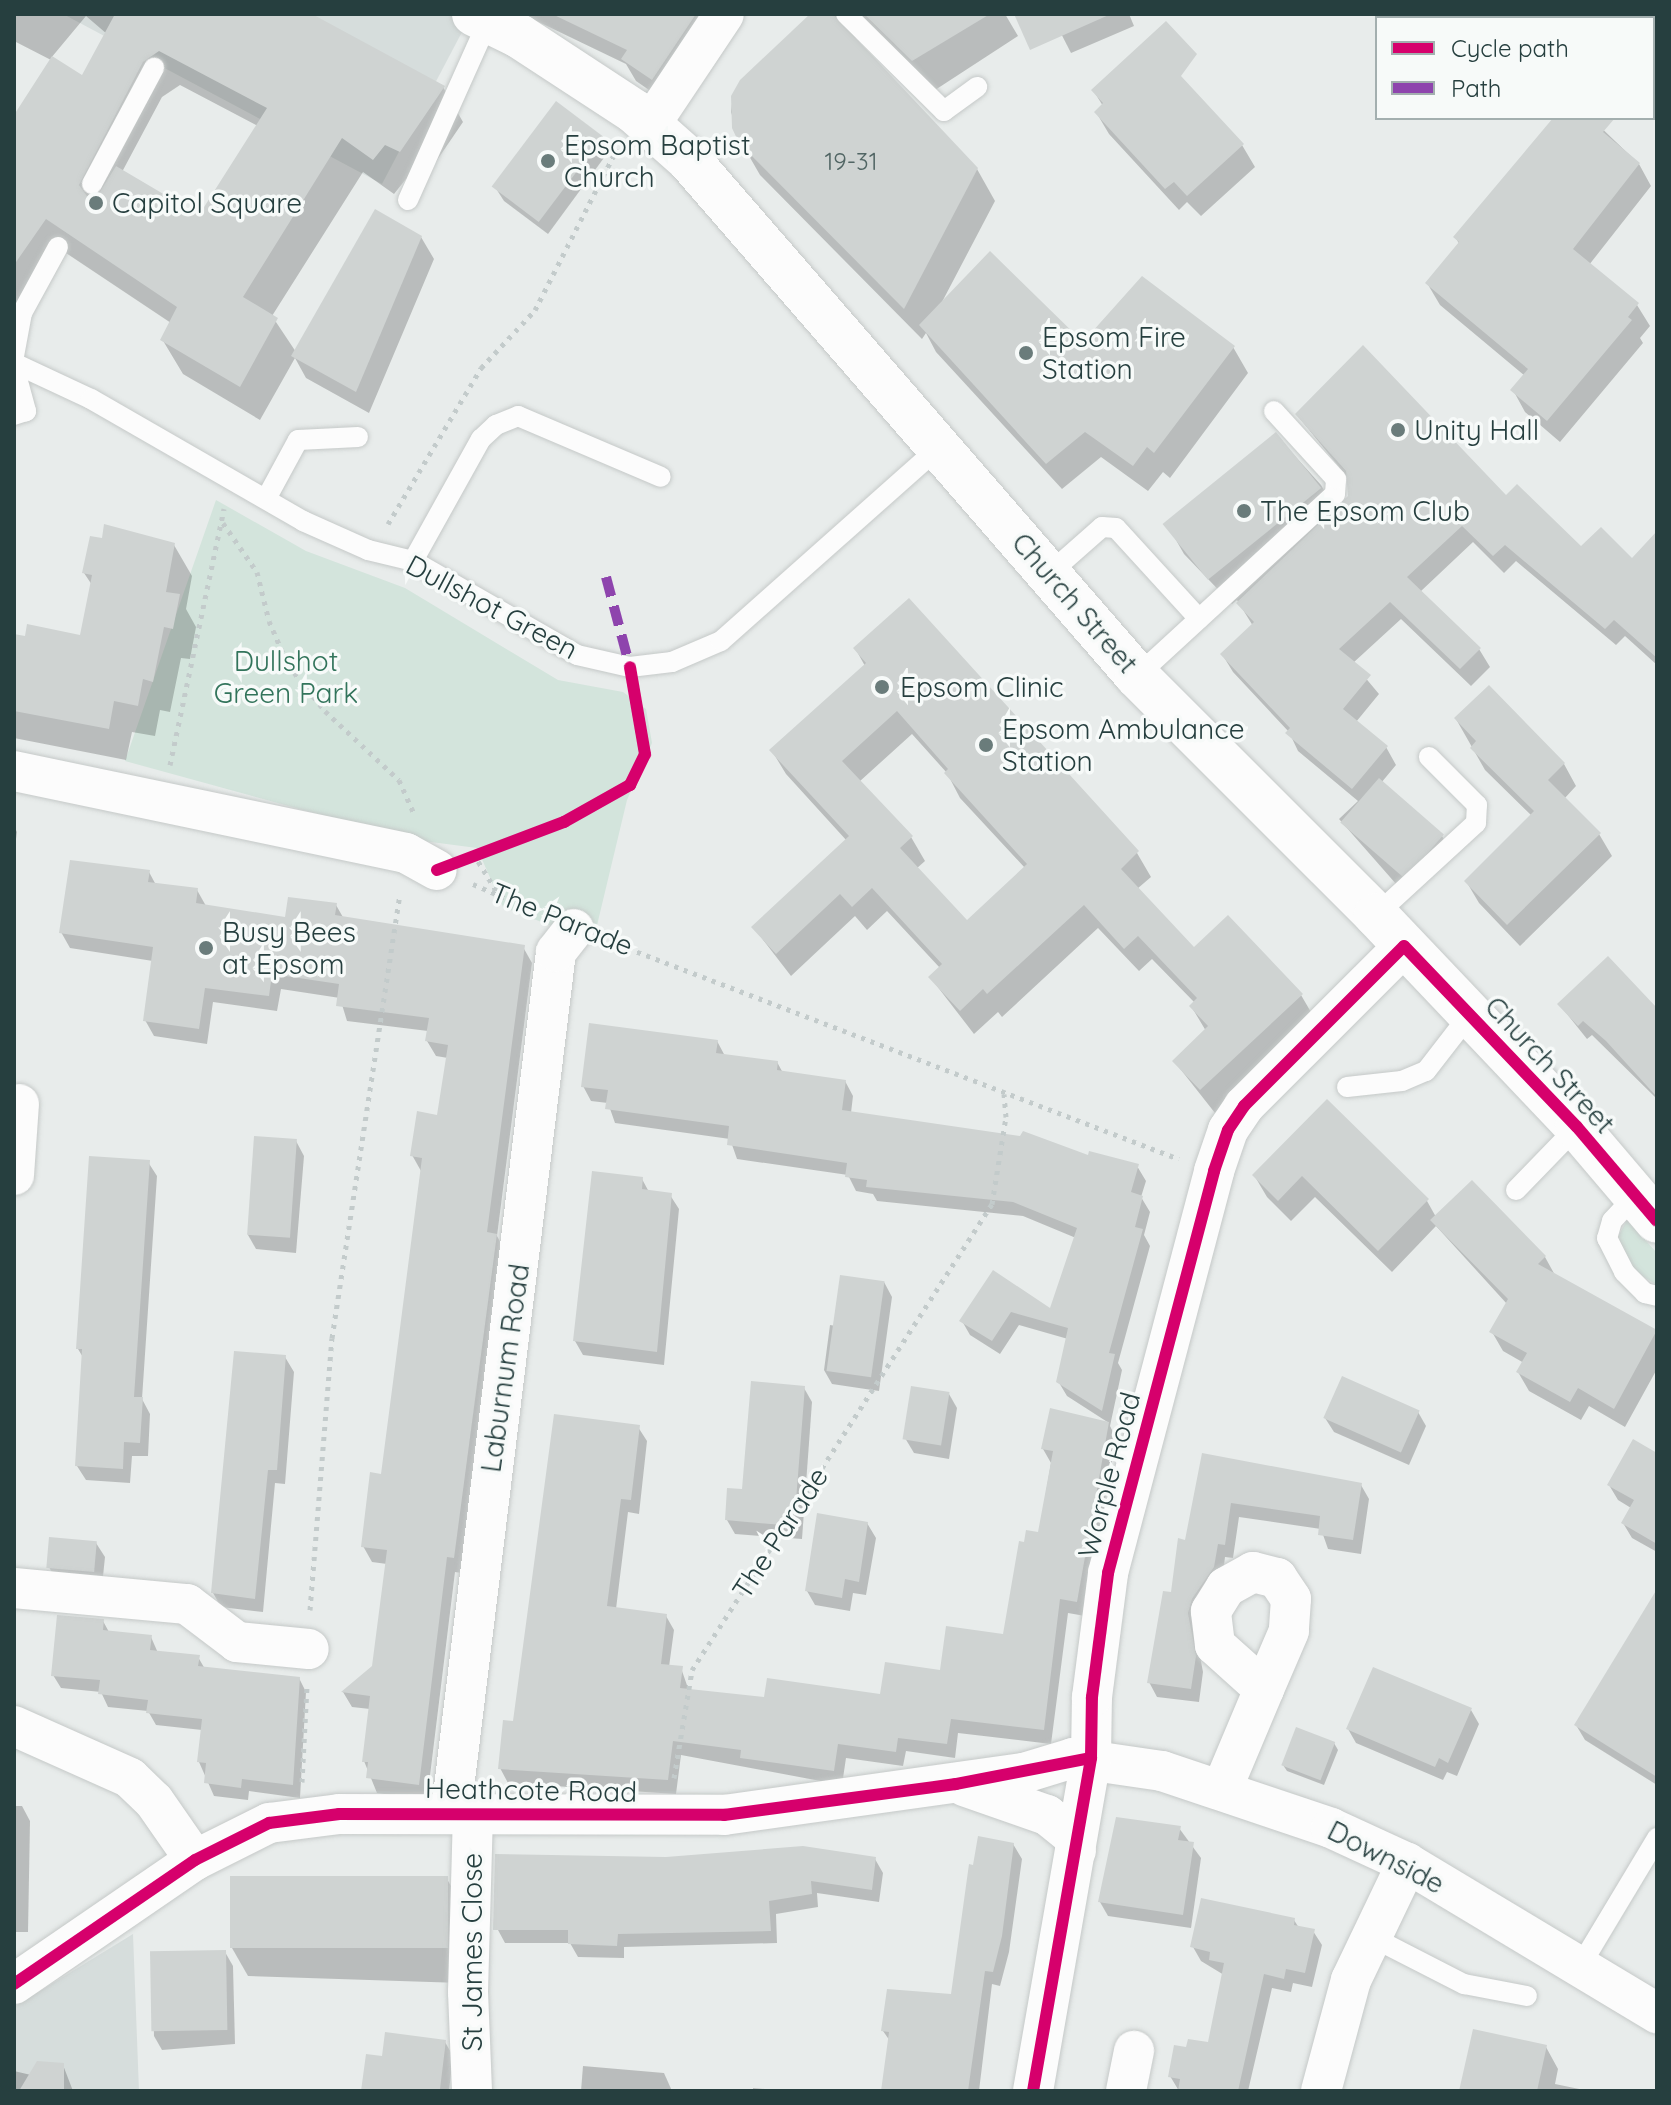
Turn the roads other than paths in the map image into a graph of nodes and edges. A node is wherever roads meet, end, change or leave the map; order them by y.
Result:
1 (724, 14) edge
2 (846, 14) edge
3 (481, 18) edge
4 (154, 68) dead end
5 (977, 87) dead end
6 (642, 118) junction
7 (92, 184) dead end
8 (408, 200) dead end
9 (58, 247) dead end
10 (14, 356) edge
11 (14, 365) edge
12 (1274, 411) dead end
13 (14, 415) edge
14 (358, 437) dead end
15 (938, 448) junction
16 (661, 477) dead end
17 (266, 499) junction
18 (413, 561) junction
19 (1051, 572) junction
20 (1199, 619) junction
21 (1137, 676) junction
22 (1429, 757) dead end
23 (14, 771) edge
24 (440, 850) road end
25 (574, 929) road end
26 (1390, 930) junction
27 (1470, 1014) junction
28 (1347, 1087) dead end
29 (19, 1104) dead end
30 (1577, 1127) junction
31 (14, 1175) edge
32 (1516, 1190) dead end
33 (1646, 1208) edge
34 (1657, 1296) edge
35 (14, 1588) edge
36 (309, 1649) road end
37 (1264, 1689) dead end
38 (14, 1726) edge
39 (1091, 1758) junction
40 (956, 1784) junction
41 (1222, 1789) junction
42 (462, 1812) junction
43 (1657, 1838) edge
44 (1076, 1851) junction
45 (195, 1860) junction
46 (1407, 1863) junction
47 (1370, 1936) junction
48 (1579, 1968) junction
49 (14, 1984) edge
50 (1527, 1996) dead end
51 (1657, 2013) edge
52 (1134, 2051) dead end
53 (472, 2091) edge
54 (1033, 2091) edge
55 (1126, 2091) edge
56 (1321, 2091) edge

1 - 6 street
2 - 5 lane
3 - 6 main road, Church Street
3 - 8 lane
4 - 7 lane
6 - 15 main road, Church Street
9 - 10 lane
11 - 13 lane
11 - 17 lane, Dullshot Green
12 - 20 lane
14 - 17 lane
15 - 18 lane, Dullshot Green
15 - 19 main road, Church Street
16 - 18 lane
17 - 18 lane, Dullshot Green
19 - 20 lane
19 - 21 main road, Church Street
20 - 21 lane
21 - 26 main road, Church Street
22 - 26 lane
23 - 24 street
25 - 42 street, Laburnum Road
26 - 27 main road, Church Street
26 - 39 street, Worple Road
27 - 28 lane
27 - 30 main road, Church Street
29 - 31 street
30 - 32 lane
30 - 33 main road, Church Street
33 - 34 lane
35 - 36 street
37 - 41 street
38 - 45 street
39 - 40 street, Heathcote Road
39 - 41 street, Downside
39 - 44 street, Worple Road
40 - 42 street, Heathcote Road
40 - 44 street
41 - 46 street, Downside
42 - 45 street, Heathcote Road
42 - 53 street, St James Close
43 - 48 lane
44 - 54 street, Worple Road
45 - 49 street, Heathcote Road
46 - 47 street
46 - 48 street, Downside
47 - 50 lane
47 - 56 street
48 - 51 street, Downside
52 - 55 street

